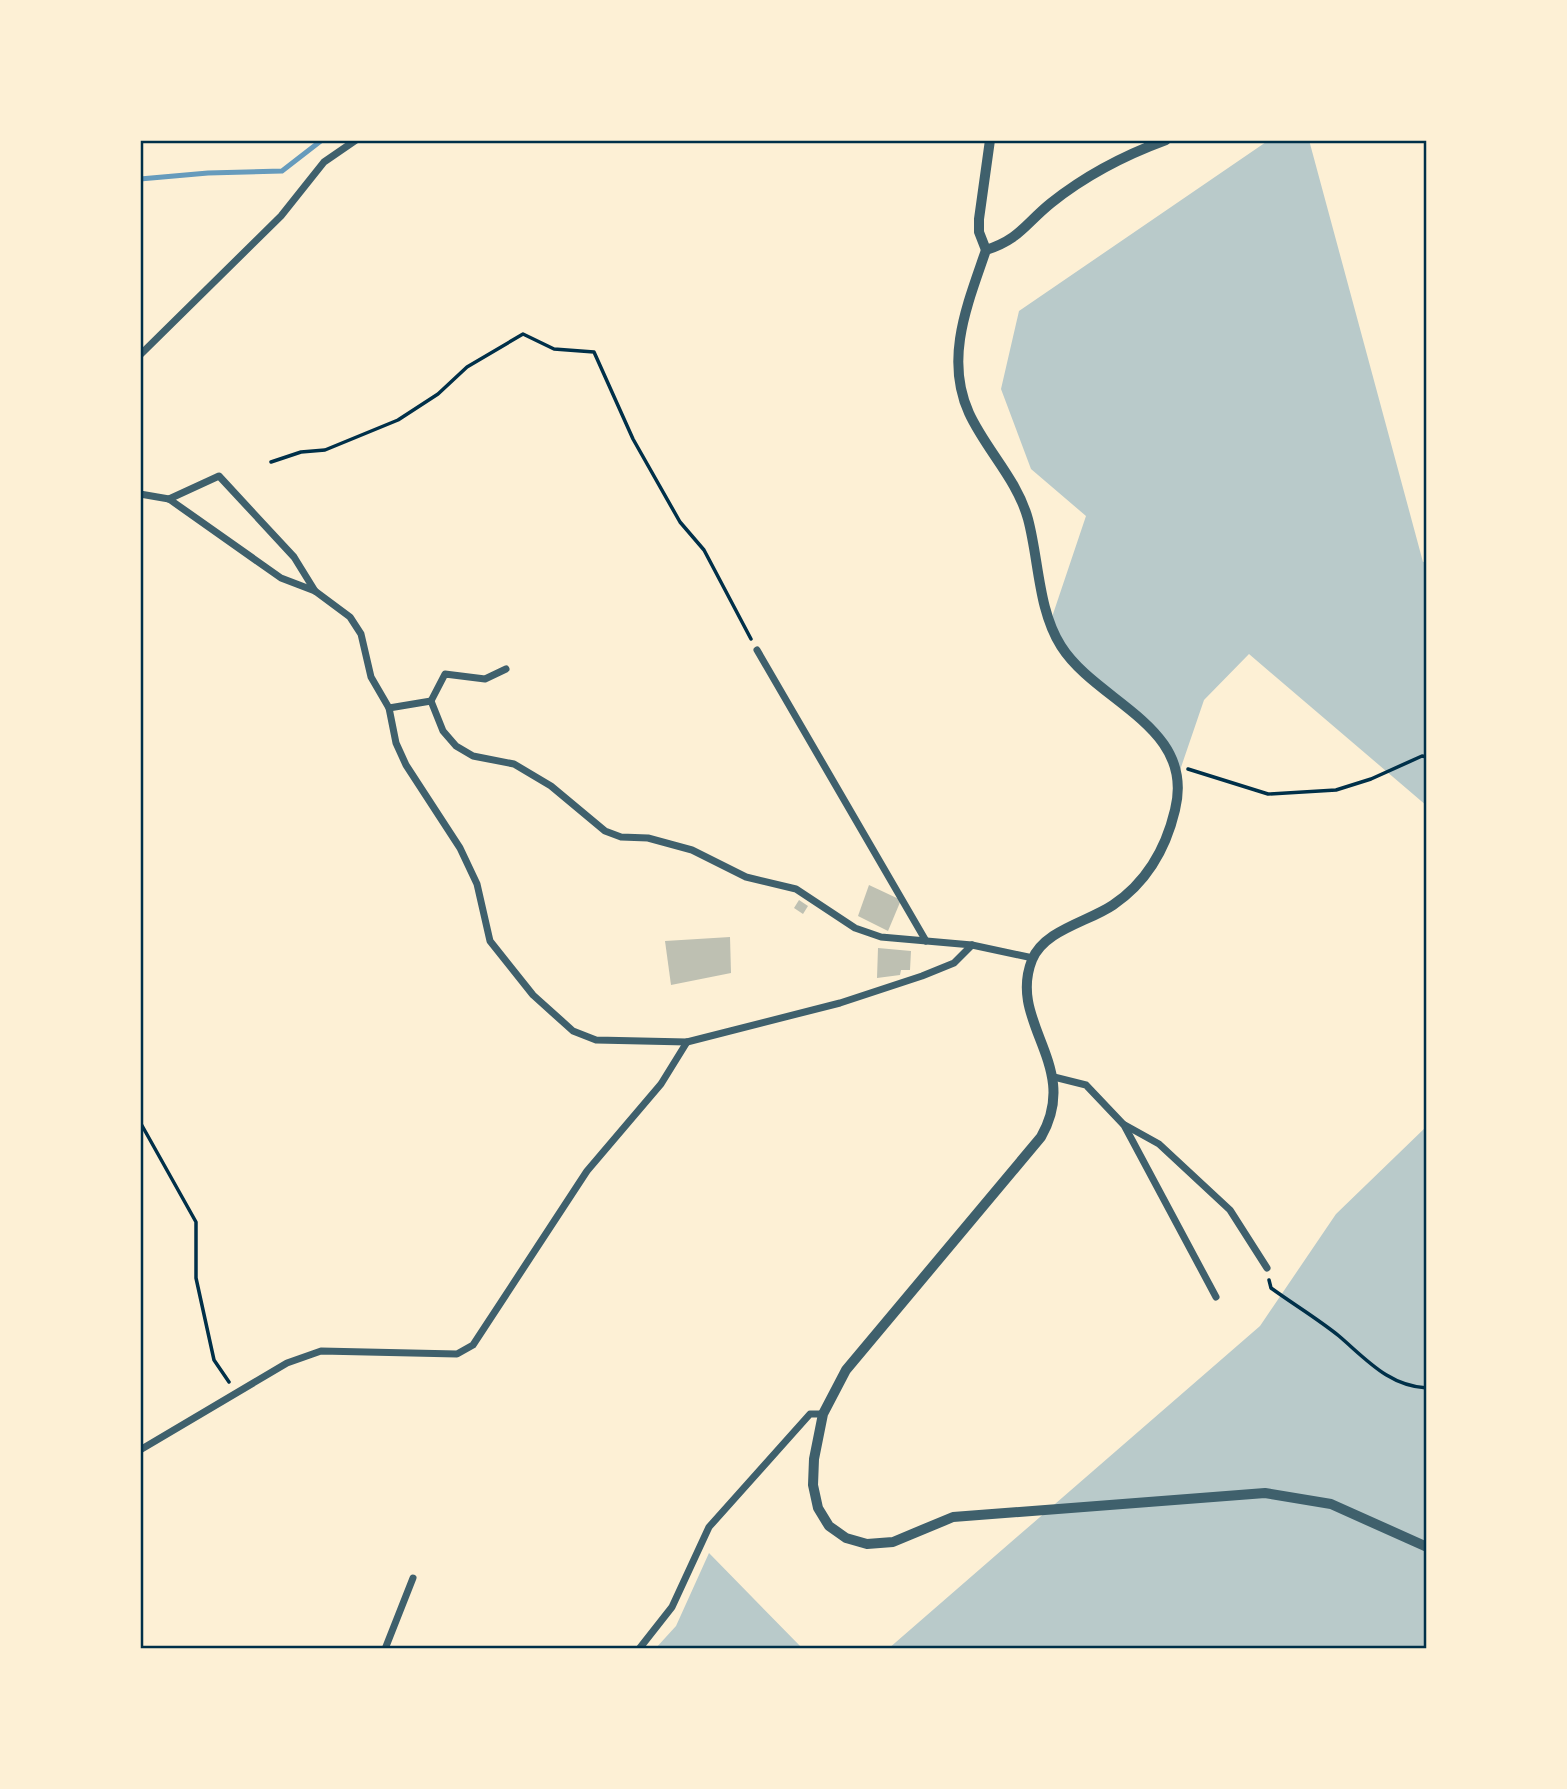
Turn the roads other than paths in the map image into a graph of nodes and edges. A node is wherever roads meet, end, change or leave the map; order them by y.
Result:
1 (356, 140) edge
2 (990, 140) edge
3 (1166, 140) edge
4 (986, 250) junction
5 (140, 355) edge
6 (140, 494) edge
7 (169, 499) junction
8 (315, 591) junction
9 (757, 650) road end
10 (506, 669) dead end
11 (431, 701) junction
12 (389, 708) junction
13 (926, 941) junction
14 (972, 945) junction
15 (1033, 958) junction
16 (687, 1042) junction
17 (1054, 1077) junction
18 (1123, 1124) junction
19 (1267, 1268) road end
20 (1216, 1297) dead end
21 (823, 1414) junction
22 (140, 1450) edge
23 (1427, 1547) edge
24 (413, 1578) dead end
25 (384, 1649) edge
26 (639, 1649) edge

1 - 5 street
2 - 4 street
3 - 4 street
4 - 15 street
6 - 7 street
7 - 8 street
7 - 8 street
8 - 12 street
9 - 13 street
10 - 11 street
11 - 12 street
11 - 13 street
12 - 16 street
13 - 14 street
14 - 15 street
14 - 16 street
15 - 17 street
16 - 22 street
17 - 18 street
17 - 21 street
18 - 19 street
18 - 20 street
21 - 23 street
21 - 26 street
24 - 25 street

